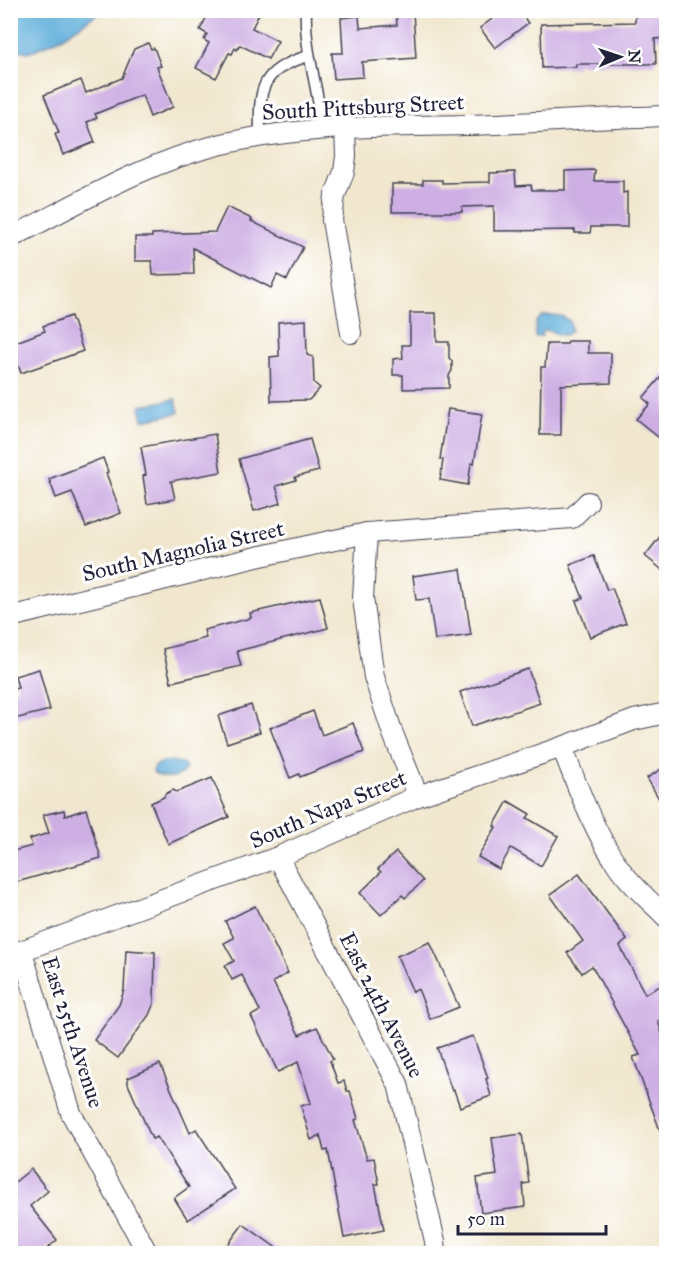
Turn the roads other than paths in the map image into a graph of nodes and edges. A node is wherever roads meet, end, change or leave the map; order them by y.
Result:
1 (306, 10) edge
2 (308, 56) junction
3 (666, 116) edge
4 (345, 128) junction
5 (322, 129) junction
6 (260, 136) junction
7 (10, 238) edge
8 (351, 333) dead end
9 (588, 502) dead end
10 (367, 533) junction
11 (10, 617) edge
12 (666, 713) edge
13 (562, 747) junction
14 (418, 796) junction
15 (278, 857) junction
16 (666, 917) edge
17 (16, 953) edge
18 (148, 1254) edge
19 (436, 1254) edge

1 - 2 lane
2 - 5 lane
2 - 6 lane
3 - 4 street, South Pittsburg Street
4 - 5 street, South Pittsburg Street
4 - 8 street
5 - 6 street, South Pittsburg Street
6 - 7 street, South Pittsburg Street
9 - 10 street, South Magnolia Street
10 - 11 street, South Magnolia Street
10 - 14 street
12 - 13 street, South Napa Street
13 - 14 street, South Napa Street
13 - 16 street
14 - 15 street, South Napa Street
15 - 17 street, South Napa Street
15 - 19 street, East 24th Avenue
17 - 18 street, East 25th Avenue

